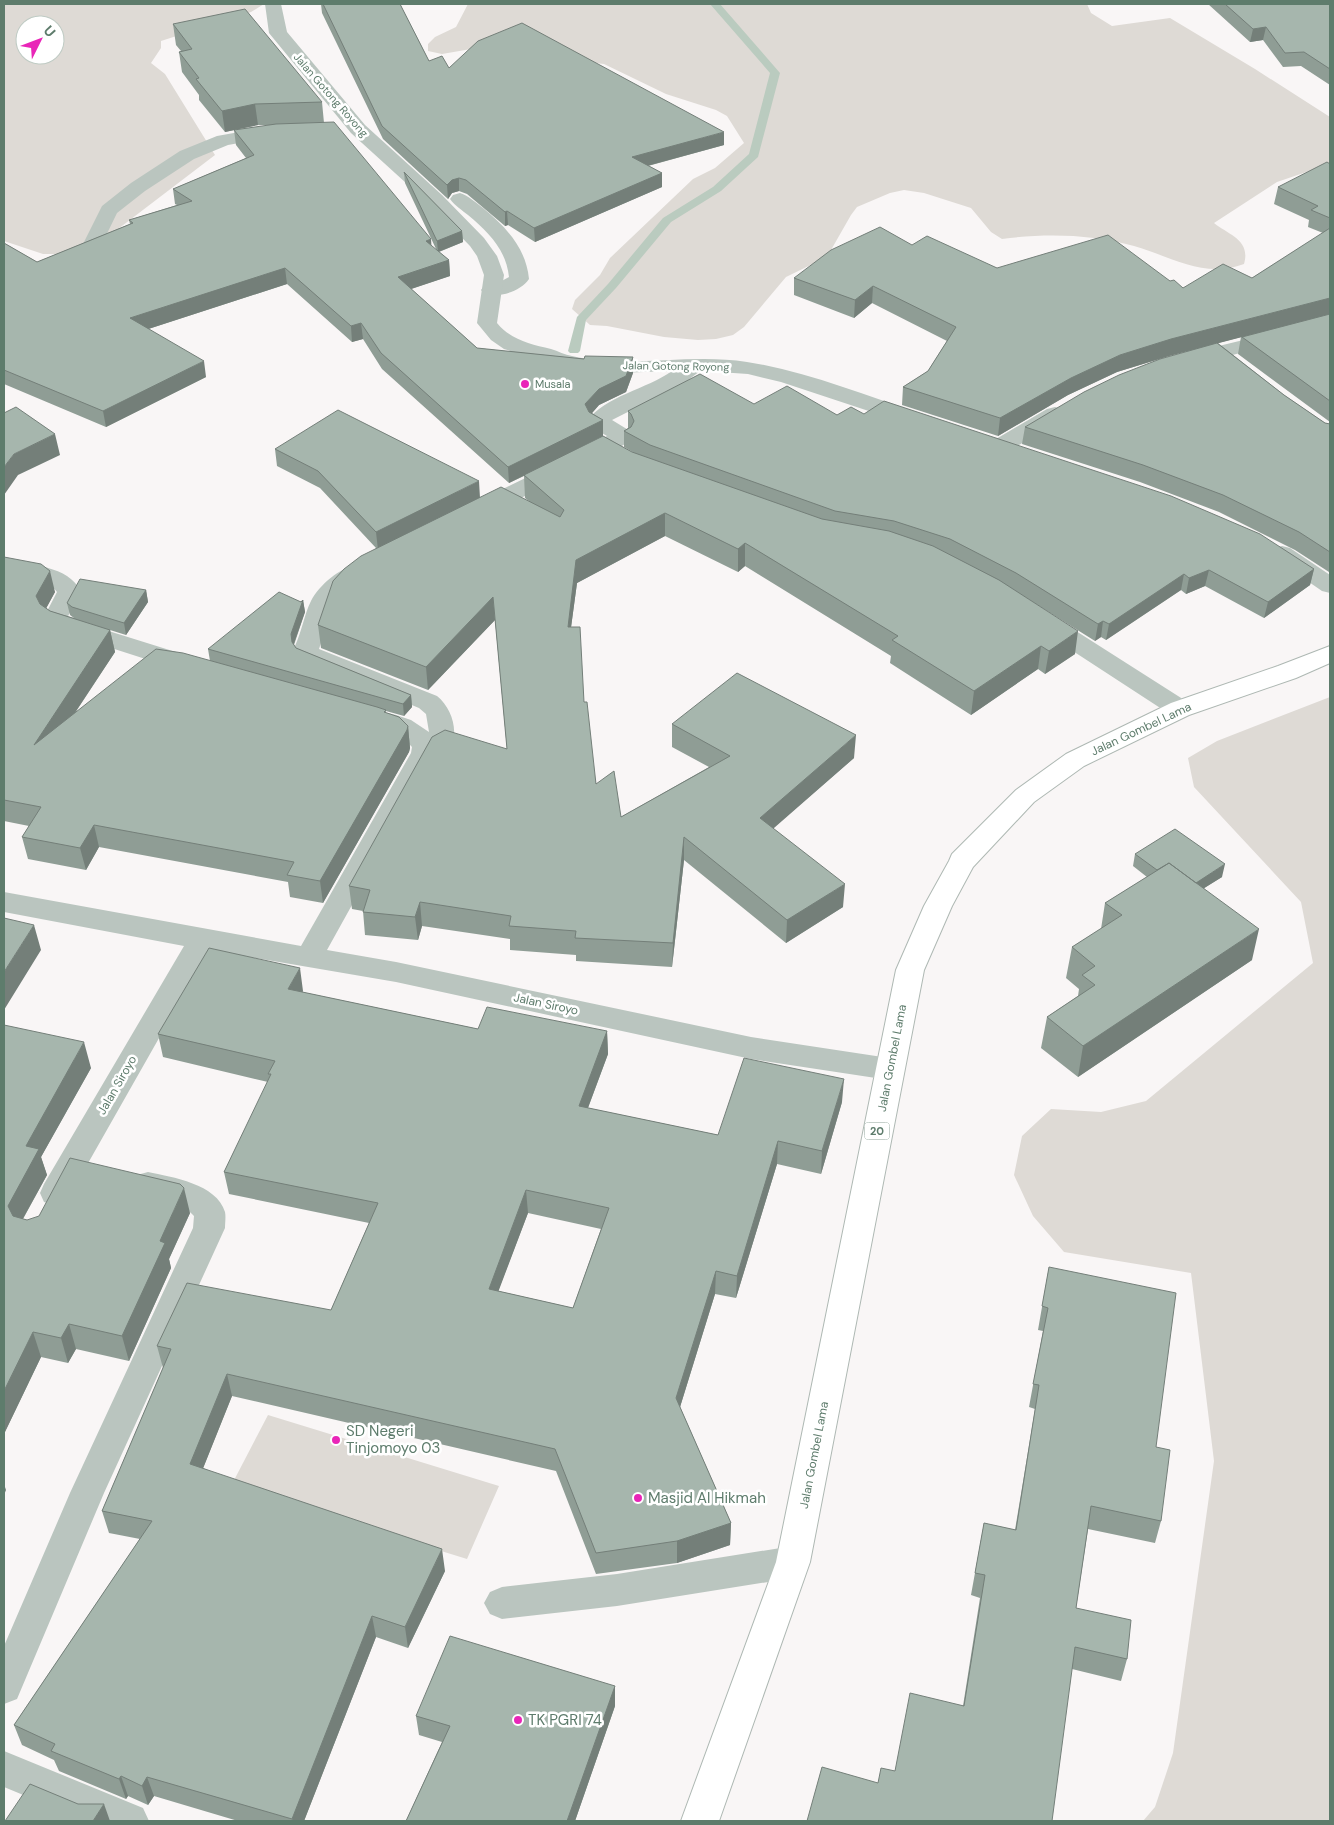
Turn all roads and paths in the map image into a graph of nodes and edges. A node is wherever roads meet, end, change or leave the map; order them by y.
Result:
1 (273, 4) edge
2 (292, 130) edge
3 (460, 199) dead end
4 (93, 244) edge
5 (491, 290) junction
6 (1330, 321) edge
7 (1220, 352) junction
8 (694, 365) junction
9 (1171, 365) edge
10 (1241, 368) edge
11 (1073, 404) edge
12 (933, 425) edge
13 (590, 454) junction
14 (1027, 456) edge
15 (650, 471) edge
16 (456, 520) edge
17 (1266, 545) edge
18 (379, 560) edge
19 (4, 567) edge
20 (1330, 586) edge
21 (1030, 612) edge
22 (1330, 654) edge
23 (210, 671) edge
24 (1180, 709) junction
25 (352, 712) edge
26 (424, 753) junction
27 (4, 902) edge
28 (202, 939) junction
29 (309, 957) junction
30 (889, 1069) junction
31 (95, 1173) junction
32 (42, 1216) edge
33 (793, 1562) junction
34 (502, 1602) dead end
35 (4, 1687) edge
36 (4, 1769) edge
37 (130, 1821) edge
38 (700, 1821) edge

1 - 5 street, Jalan Gotong Royong
2 - 4 street
3 - 5 street
5 - 8 street, Jalan Gotong Royong
6 - 7 street
7 - 9 street
7 - 10 street
8 - 12 street, Jalan Gotong Royong
8 - 13 street
11 - 14 street
13 - 15 street
13 - 16 street
17 - 20 street
18 - 26 street
19 - 23 street
21 - 24 street
22 - 24 highway, Jalan Gombel Lama / 20
24 - 30 highway, Jalan Gombel Lama / 20
25 - 26 street
26 - 29 street
27 - 28 street, Jalan Siroyo
28 - 29 street, Jalan Siroyo
28 - 31 street, Jalan Siroyo
29 - 30 street, Jalan Siroyo
30 - 33 highway, Jalan Gombel Lama / 20
31 - 32 street, Jalan Siroyo
31 - 35 street
33 - 34 street
33 - 38 highway, Jalan Gombel Lama / 20
36 - 37 street

